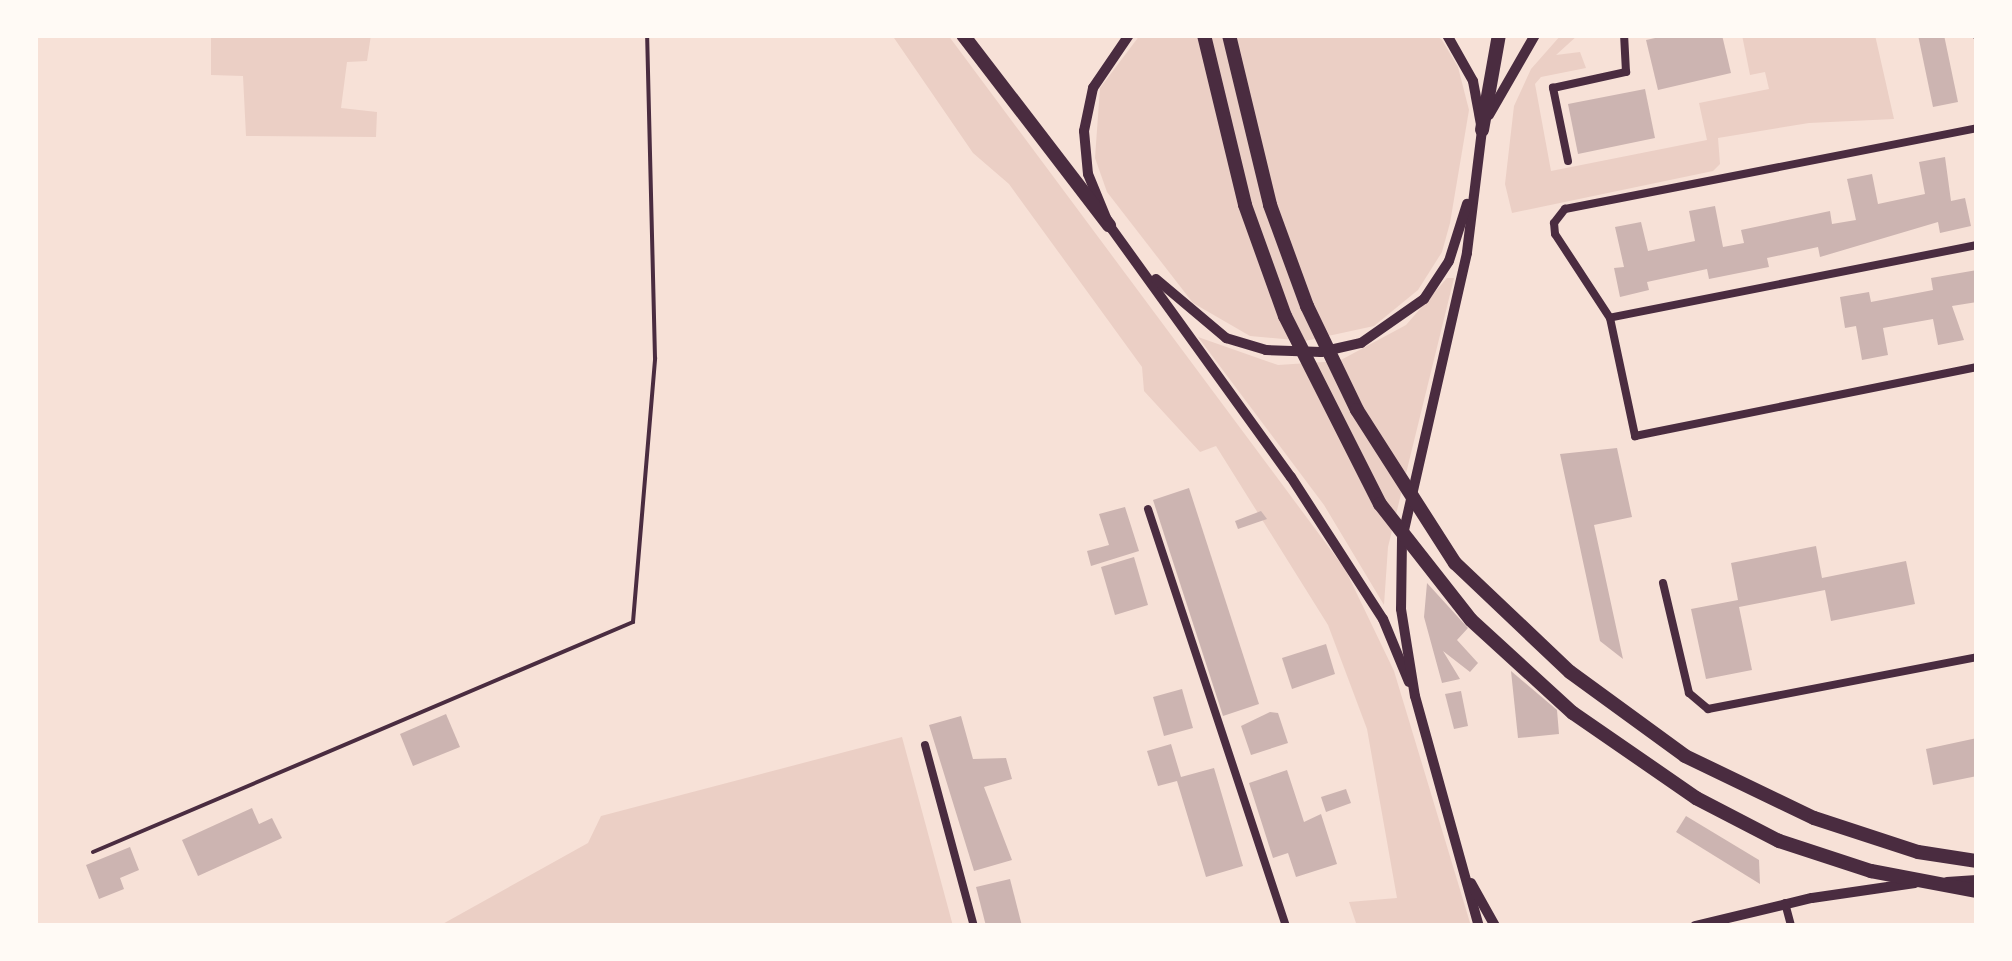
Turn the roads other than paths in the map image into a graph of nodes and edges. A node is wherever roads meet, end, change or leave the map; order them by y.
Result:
1 (647, 35) edge
2 (963, 35) edge
3 (1129, 35) edge
4 (1204, 35) edge
5 (1229, 35) edge
6 (1447, 35) edge
7 (1499, 35) edge
8 (1534, 35) edge
9 (1624, 35) edge
10 (1977, 128) edge
11 (1482, 130) junction
12 (1568, 161) dead end
13 (1474, 186) junction
14 (1110, 226) junction
15 (1977, 245) edge
16 (1144, 268) junction
17 (1610, 318) junction
18 (1977, 368) edge
19 (1148, 508) dead end
20 (1664, 583) dead end
21 (1977, 657) edge
22 (1415, 696) junction
23 (925, 745) dead end
24 (93, 852) dead end
25 (1459, 854) junction
26 (1977, 861) edge
27 (1977, 880) edge
28 (1977, 891) edge
29 (1785, 903) junction
30 (974, 926) edge
31 (1286, 926) edge
32 (1478, 926) edge
33 (1495, 926) edge
34 (1695, 926) edge
35 (1791, 926) edge

1 - 24 lane
2 - 14 highway
3 - 14 street
4 - 28 highway
5 - 26 highway
6 - 11 street
7 - 11 highway
8 - 11 street
9 - 12 street
10 - 17 street
11 - 13 street
13 - 16 street
13 - 22 street
14 - 16 street
15 - 17 street
16 - 22 street
17 - 18 street
19 - 31 street
20 - 21 street
22 - 25 street
23 - 30 street
25 - 32 street
25 - 33 street
27 - 29 street
29 - 34 street
29 - 35 street

